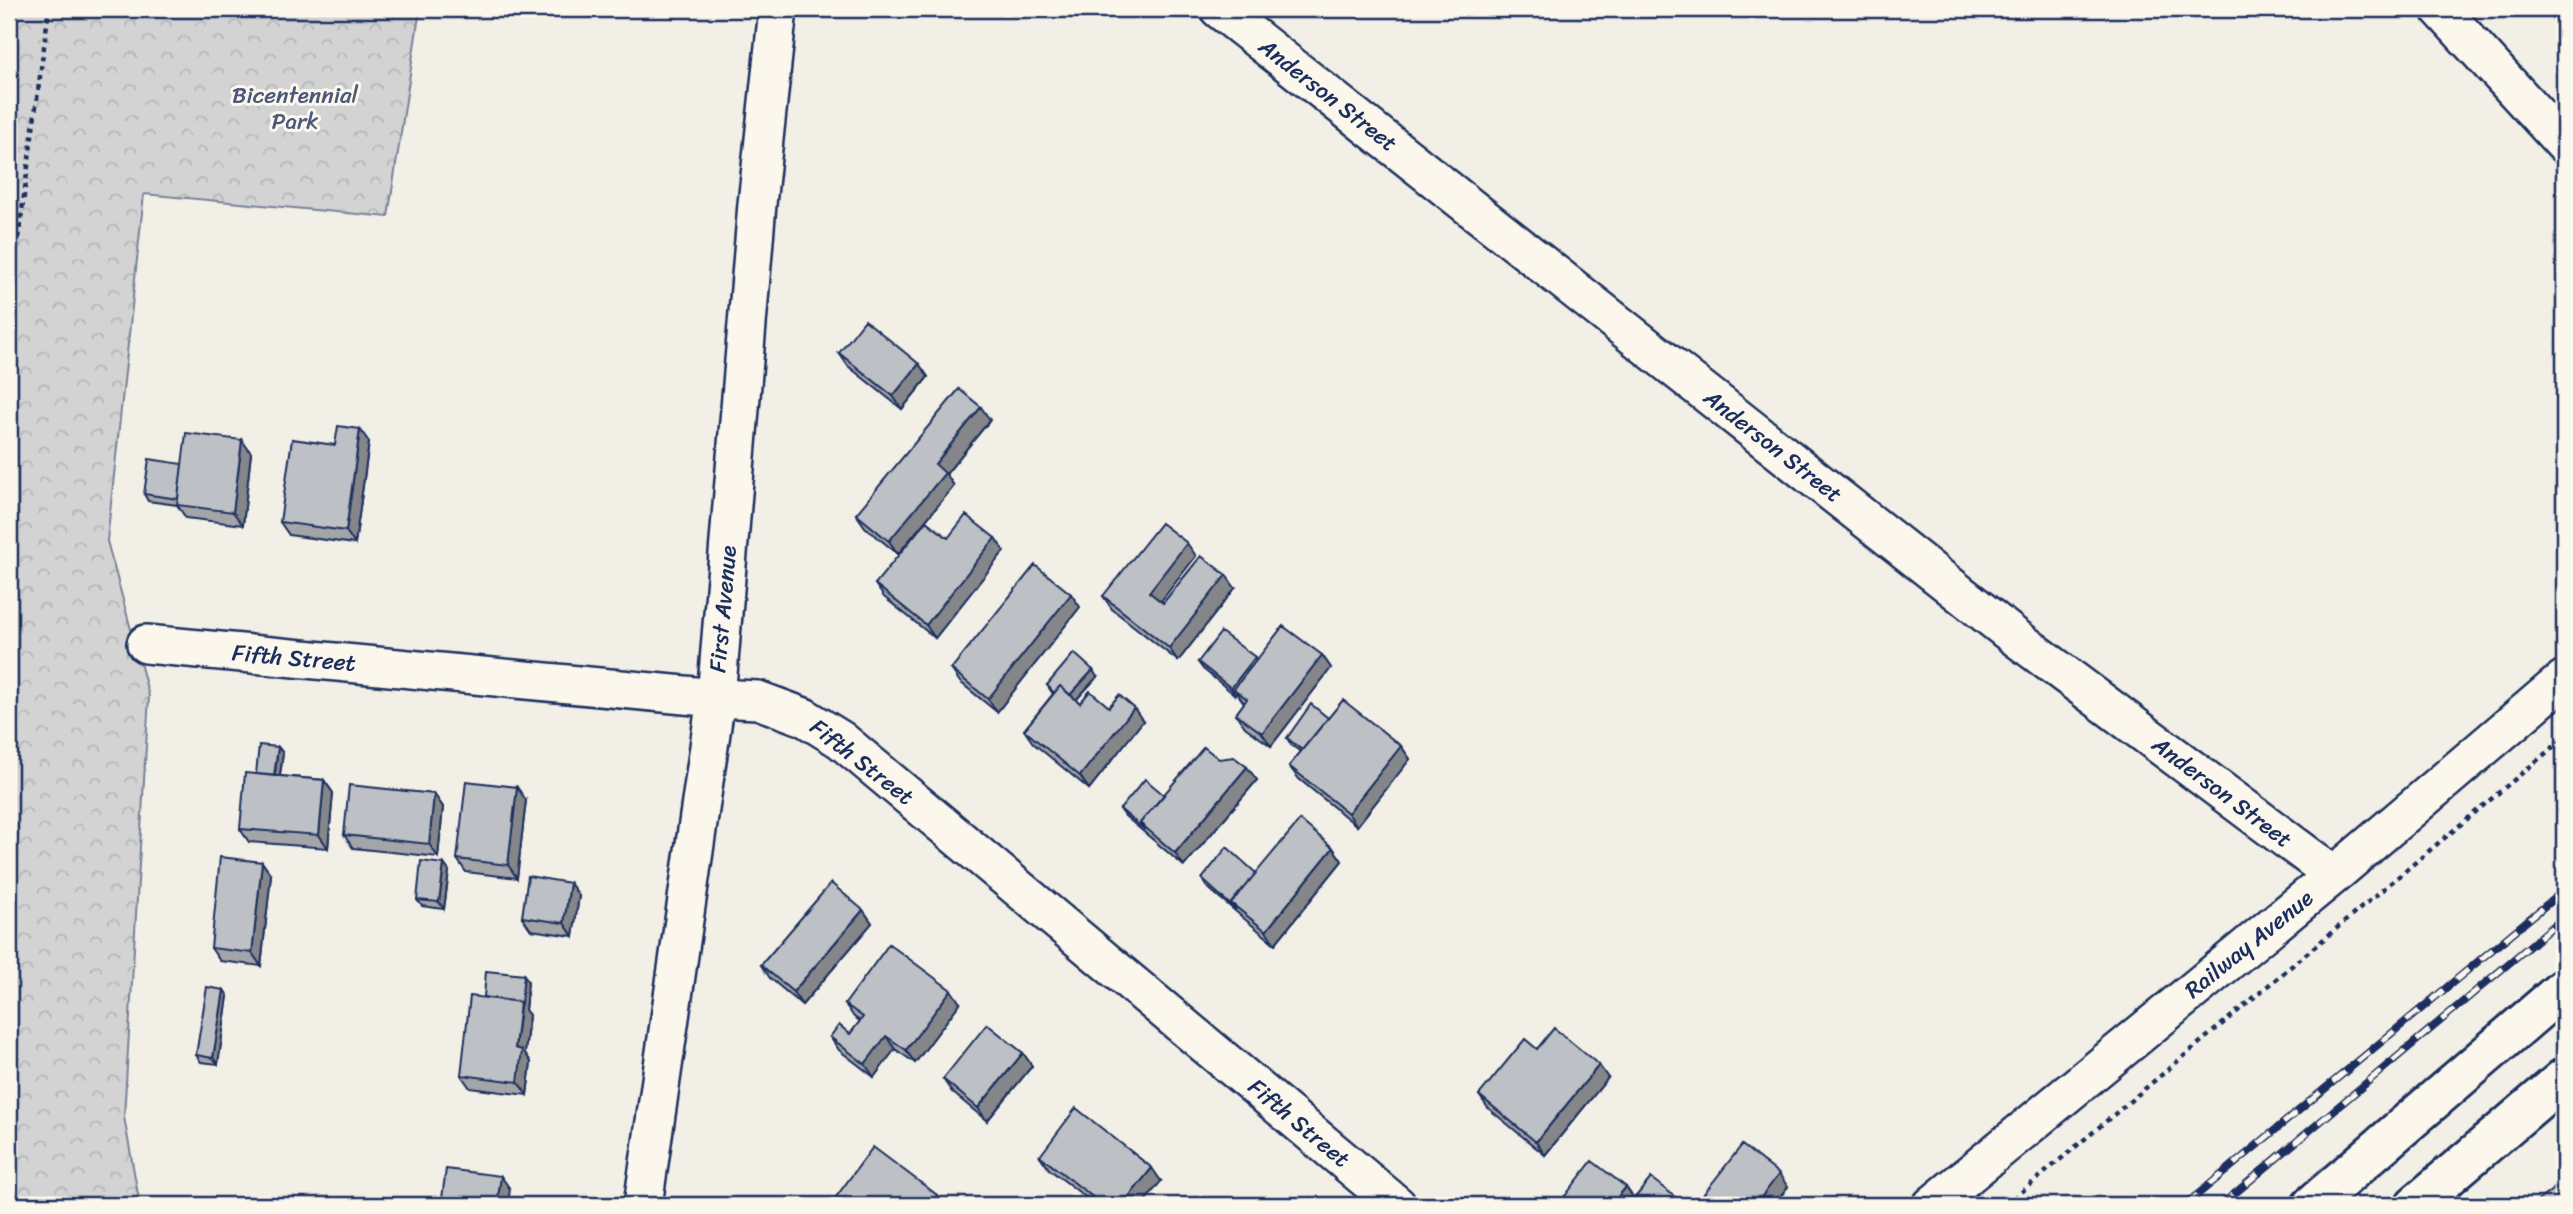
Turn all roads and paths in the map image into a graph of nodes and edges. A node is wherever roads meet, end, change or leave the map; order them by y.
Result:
1 (48, 9) edge
2 (778, 9) edge
3 (1219, 9) edge
4 (2441, 9) edge
5 (2564, 144) edge
6 (9, 308) edge
7 (146, 644) dead end
8 (2564, 679) edge
9 (716, 698) junction
10 (2564, 738) edge
11 (2334, 875) junction
12 (2564, 988) edge
13 (2564, 1079) edge
14 (643, 1205) edge
15 (1397, 1205) edge
16 (1932, 1205) edge
17 (2006, 1205) edge
18 (2312, 1205) edge
19 (2415, 1205) edge

1 - 6 path
2 - 9 street, First Avenue
3 - 11 street, Anderson Street
4 - 5 street
7 - 9 street, Fifth Street
8 - 11 street, Railway Avenue
9 - 14 street, First Avenue
9 - 15 street, Fifth Street
10 - 17 path
11 - 16 street, Railway Avenue
12 - 18 main road
13 - 19 main road

